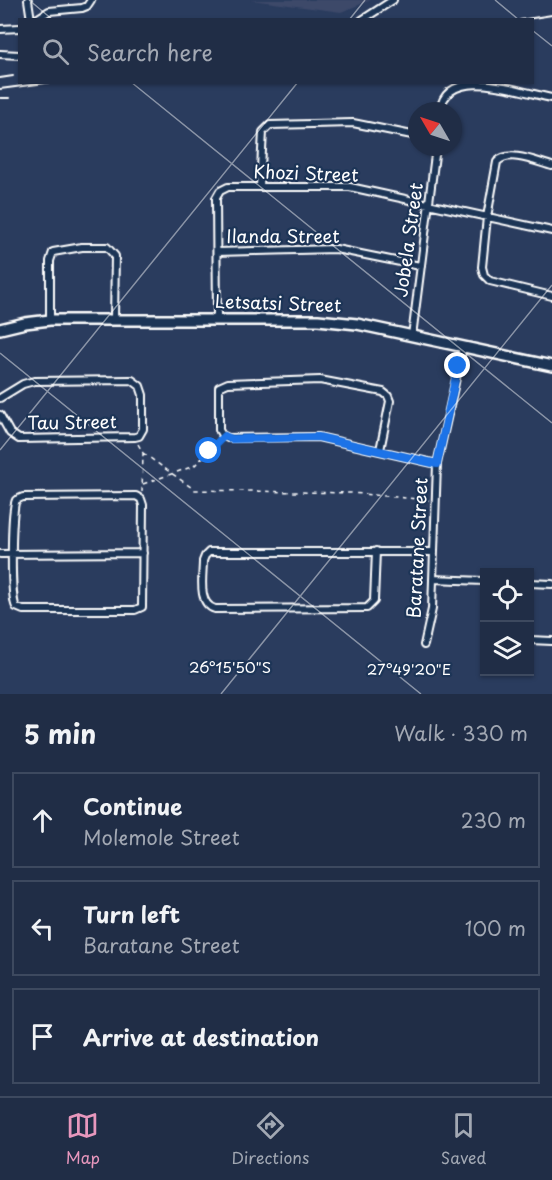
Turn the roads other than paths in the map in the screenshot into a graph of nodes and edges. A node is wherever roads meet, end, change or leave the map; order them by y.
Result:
1 (28, 0) edge
2 (91, 0) edge
3 (393, 0) edge
4 (32, 18) edge
5 (37, 18) edge
6 (365, 18) edge
7 (18, 28) edge
8 (0, 29) edge
9 (0, 54) edge
10 (18, 55) edge
11 (552, 98) edge
12 (442, 102) edge
13 (408, 134) edge
14 (435, 156) edge
15 (552, 166) edge
16 (261, 186) junction
17 (430, 203) junction
18 (487, 218) junction
19 (552, 231) edge
20 (217, 252) junction
21 (420, 266) junction
22 (552, 296) edge
23 (217, 318) junction
24 (50, 320) junction
25 (114, 320) junction
26 (0, 329) edge
27 (412, 336) junction
28 (463, 347) junction
29 (552, 366) edge
30 (0, 398) edge
31 (0, 415) edge
32 (380, 450) junction
33 (437, 464) junction
34 (376, 551) junction
35 (434, 552) junction
36 (143, 553) junction
37 (0, 554) edge
38 (12, 554) junction
39 (433, 579) junction
40 (480, 581) edge
41 (534, 583) edge
42 (552, 584) edge
43 (534, 640) edge
44 (552, 641) edge
45 (424, 645) dead end

1 - 4 street
2 - 5 street
3 - 6 street
7 - 8 street
9 - 10 street
11 - 12 street
13 - 16 street
14 - 17 street, Jobela Street
15 - 18 street
16 - 17 street, Khozi Street
16 - 20 street, Khozi Street
17 - 18 street, Khozi Street
17 - 21 street, Jobela Street
18 - 19 street, Khozi Street
18 - 22 street
20 - 21 street, Ilanda Street
20 - 23 street, Khozi Street
21 - 27 street, Jobela Street
23 - 25 street, Letsatsi Street
23 - 27 street, Letsatsi Street
24 - 25 street, Letsatsi Street
24 - 25 street
24 - 26 street, Letsatsi Street
27 - 28 street, Letsatsi Street
28 - 29 street, Letsatsi Street
28 - 33 street, Baratane Street
30 - 31 street, Tau Street
32 - 32 street
32 - 33 street
33 - 35 street, Baratane Street
34 - 34 street
34 - 35 street
35 - 39 street, Baratane Street
36 - 38 street
36 - 38 street
36 - 38 street
37 - 38 street
39 - 40 street
39 - 45 street, Baratane Street
41 - 42 street
43 - 44 street

